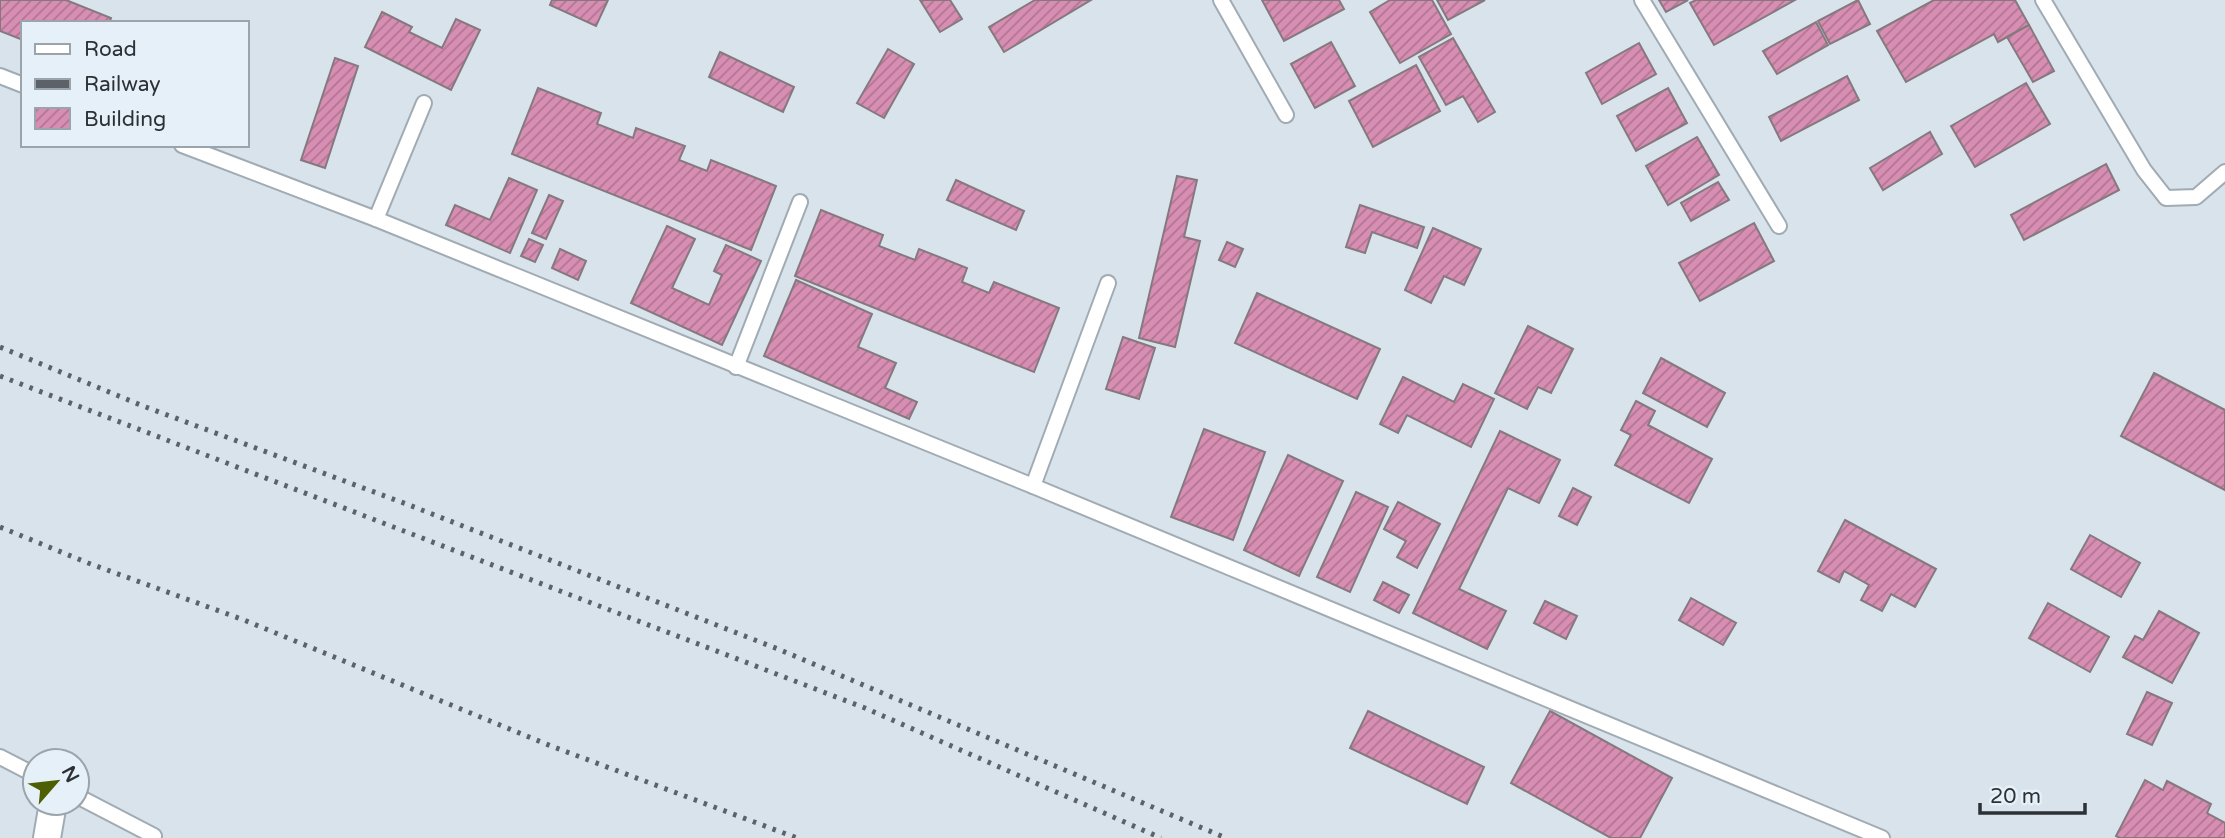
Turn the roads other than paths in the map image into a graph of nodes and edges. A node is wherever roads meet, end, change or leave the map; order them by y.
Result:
1 (1221, 0) edge
2 (1642, 0) edge
3 (2043, 0) edge
4 (0, 76) edge
5 (21, 84) edge
6 (424, 103) dead end
7 (1286, 115) dead end
8 (187, 147) edge
9 (2225, 172) edge
10 (800, 202) dead end
11 (376, 219) junction
12 (1779, 226) dead end
13 (1108, 282) dead end
14 (736, 367) junction
15 (1034, 486) junction
16 (0, 757) edge
17 (21, 768) edge
18 (91, 803) edge
19 (51, 817) edge
20 (154, 836) dead end
21 (47, 838) edge
22 (1882, 838) edge

1 - 7 lane
2 - 12 lane
3 - 9 lane
4 - 5 lane
6 - 11 lane
8 - 11 lane
10 - 14 lane
11 - 14 lane
13 - 15 lane
14 - 15 lane
15 - 22 lane
16 - 17 lane
18 - 20 lane
19 - 21 street

